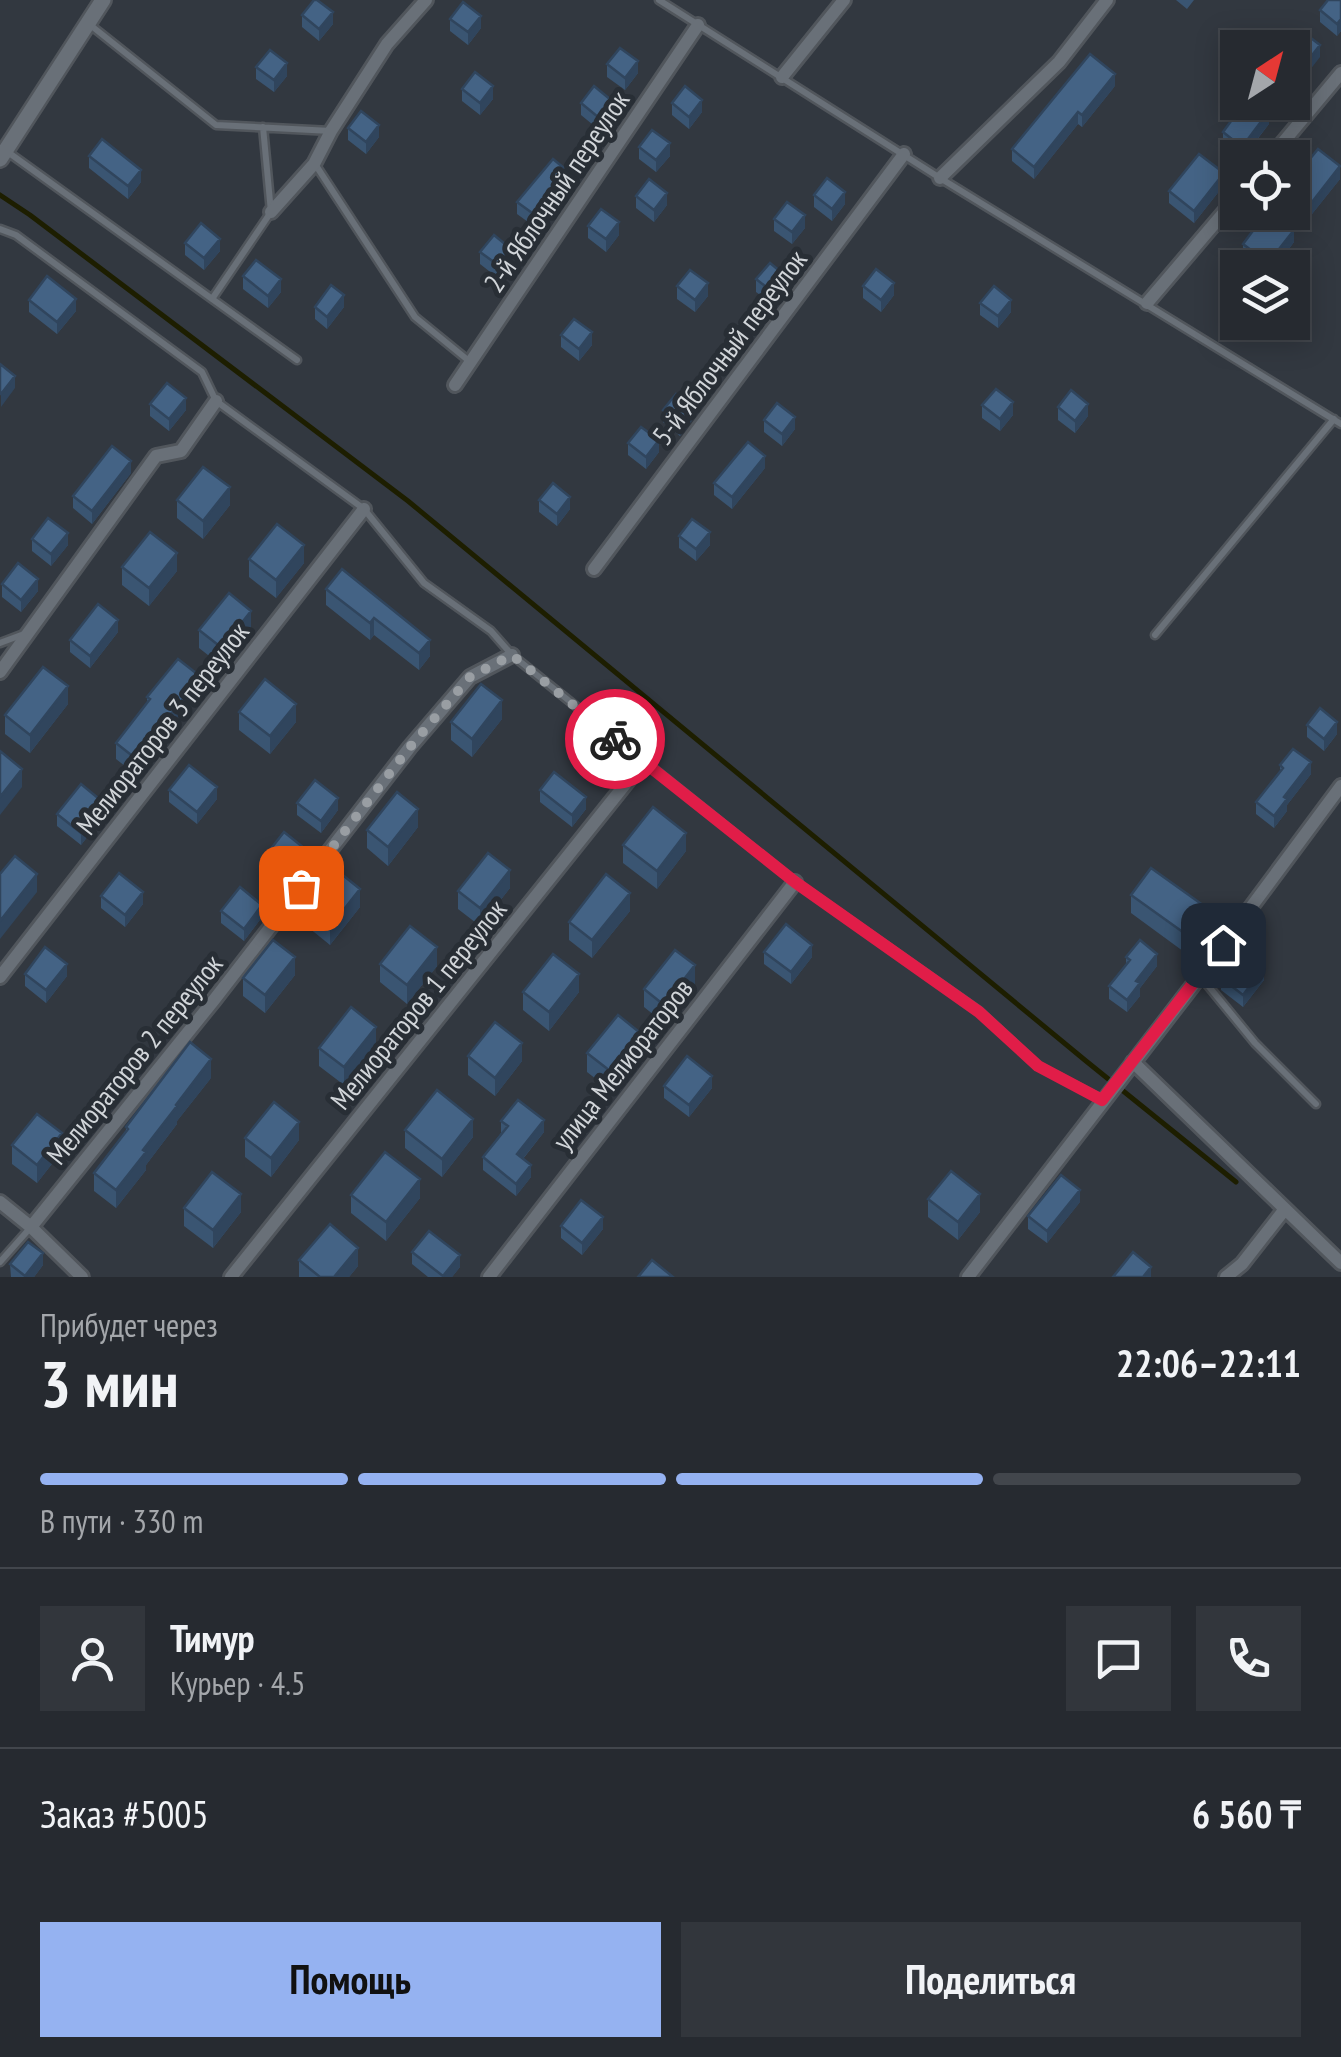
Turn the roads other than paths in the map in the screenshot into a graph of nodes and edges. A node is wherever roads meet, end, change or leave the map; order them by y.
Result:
1 (103, 0) edge
2 (426, 0) edge
3 (660, 0) edge
4 (844, 0) edge
5 (1107, 0) edge
6 (88, 24) junction
7 (698, 25) junction
8 (1341, 74) edge
9 (782, 77) junction
10 (263, 127) junction
11 (331, 131) junction
12 (1285, 140) edge
13 (2, 154) edge
14 (904, 154) junction
15 (314, 164) junction
16 (940, 178) junction
17 (272, 212) junction
18 (1220, 217) edge
19 (0, 229) edge
20 (212, 299) junction
21 (1147, 303) junction
22 (296, 360) dead end
23 (470, 362) junction
24 (455, 384) dead end
25 (216, 402) junction
26 (1337, 422) edge
27 (364, 508) junction
28 (594, 569) dead end
29 (30, 631) junction
30 (1155, 636) dead end
31 (0, 643) edge
32 (512, 655) junction
33 (0, 672) edge
34 (643, 762) junction
35 (1341, 786) edge
36 (795, 882) junction
37 (1200, 976) junction
38 (0, 977) edge
39 (1133, 1062) junction
40 (1102, 1100) junction
41 (1316, 1104) dead end
42 (0, 1202) edge
43 (1286, 1209) junction
44 (31, 1227) junction
45 (0, 1262) edge
46 (1341, 1262) edge
47 (1242, 1270) edge
48 (82, 1277) edge
49 (231, 1277) edge
50 (490, 1277) edge
51 (968, 1277) edge
52 (1226, 1277) edge

1 - 6 street
2 - 11 street
3 - 7 lane
4 - 9 street
5 - 16 street
6 - 10 lane
6 - 13 street
7 - 9 lane
7 - 23 street, 2-й Яблочный переулок
8 - 12 street
9 - 14 lane
10 - 11 lane
10 - 17 lane
11 - 15 street
13 - 20 lane
14 - 16 lane
14 - 28 street, 5-й Яблочный переулок
15 - 17 street
15 - 23 lane
16 - 21 lane
17 - 20 lane
18 - 21 street
19 - 25 lane
20 - 22 lane
21 - 26 lane
23 - 24 street, 2-й Яблочный переулок
25 - 27 lane
25 - 29 street
26 - 30 lane
27 - 32 lane
27 - 38 street, Мелиораторов 3 переулок
29 - 31 lane
29 - 33 street
32 - 34 lane
32 - 44 street, Мелиораторов 2 переулок
34 - 36 lane
34 - 49 street, Мелиораторов 1 переулок
35 - 37 street
36 - 40 lane
36 - 50 street, улица Мелиораторов
37 - 39 street
37 - 41 lane
39 - 40 street
39 - 43 street
40 - 51 street
42 - 44 street
43 - 46 street
43 - 47 street
44 - 45 lane
44 - 48 street
47 - 52 street

